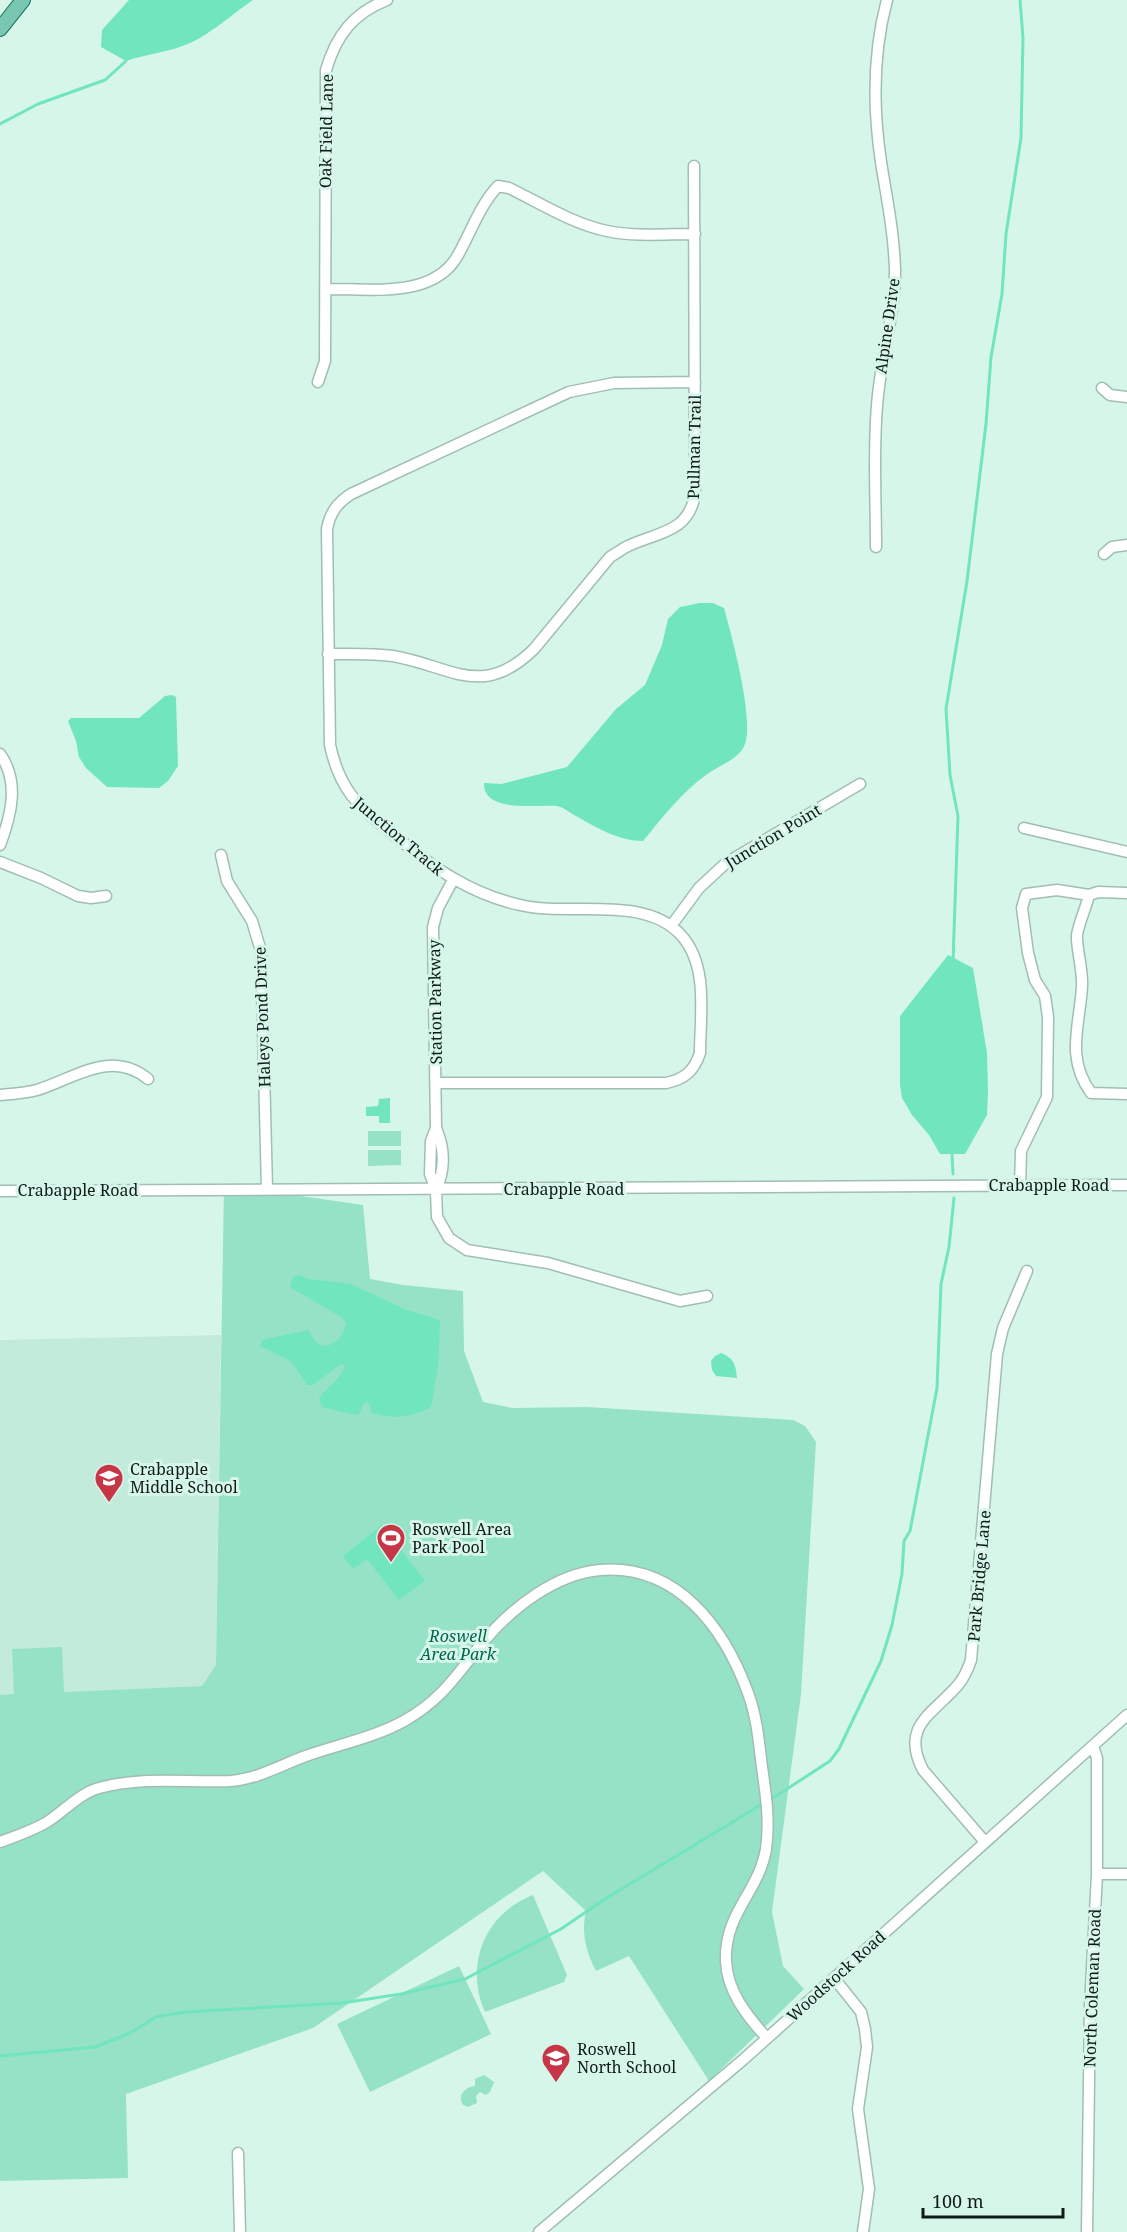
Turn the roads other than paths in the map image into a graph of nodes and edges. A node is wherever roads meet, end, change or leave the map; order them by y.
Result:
1 (23, 0) edge
2 (387, 0) edge
3 (887, 0) edge
4 (0, 29) edge
5 (694, 166) dead end
6 (695, 234) junction
7 (325, 289) junction
8 (318, 382) dead end
9 (695, 382) junction
10 (1102, 388) dead end
11 (1127, 397) edge
12 (1127, 545) edge
13 (876, 547) dead end
14 (1104, 554) dead end
15 (328, 654) junction
16 (0, 754) edge
17 (860, 784) dead end
18 (1024, 828) dead end
19 (0, 845) edge
20 (1127, 852) edge
21 (221, 855) dead end
22 (0, 862) edge
23 (453, 880) junction
24 (1127, 893) edge
25 (1089, 895) junction
26 (106, 896) dead end
27 (671, 926) junction
28 (148, 1079) dead end
29 (436, 1083) junction
30 (1127, 1094) edge
31 (0, 1095) edge
32 (1127, 1185) edge
33 (1020, 1186) junction
34 (267, 1189) junction
35 (436, 1190) junction
36 (0, 1191) edge
37 (1027, 1271) dead end
38 (706, 1296) dead end
39 (1127, 1715) edge
40 (1093, 1746) junction
41 (0, 1842) edge
42 (985, 1842) junction
43 (1097, 1874) junction
44 (1127, 1874) edge
45 (834, 1978) junction
46 (766, 2037) junction
47 (238, 2154) dead end
48 (240, 2232) edge
49 (539, 2232) edge
50 (863, 2232) edge
51 (1087, 2232) edge

1 - 4 main road
2 - 7 street, Oak Field Lane
3 - 13 street, Alpine Drive
5 - 6 street, Pullman Trail
6 - 7 street
6 - 9 street, Pullman Trail
7 - 8 street, Oak Field Lane
9 - 15 street, Junction Track
9 - 15 street, Pullman Trail
10 - 11 street
12 - 14 street
15 - 23 street, Junction Track
16 - 19 street
17 - 27 street, Junction Point
18 - 20 street
21 - 34 street, Haleys Pond Drive
22 - 26 street
23 - 27 street, Junction Track
23 - 29 street, Station Parkway
24 - 25 street
25 - 30 street
25 - 33 street
27 - 29 street, Junction Track
28 - 31 street
29 - 35 street, Station Parkway
32 - 33 street, Crabapple Road
33 - 35 street, Crabapple Road
34 - 35 street, Crabapple Road
34 - 36 street, Crabapple Road
35 - 38 street, Station Parkway
37 - 42 street, Park Bridge Lane
39 - 40 street, Woodstock Road
40 - 42 street, Woodstock Road
40 - 43 street, North Coleman Road
41 - 46 street
42 - 45 street, Woodstock Road
43 - 44 street
43 - 51 street, North Coleman Road
45 - 46 street, Woodstock Road
45 - 50 street
46 - 49 street, Woodstock Road
47 - 48 street

